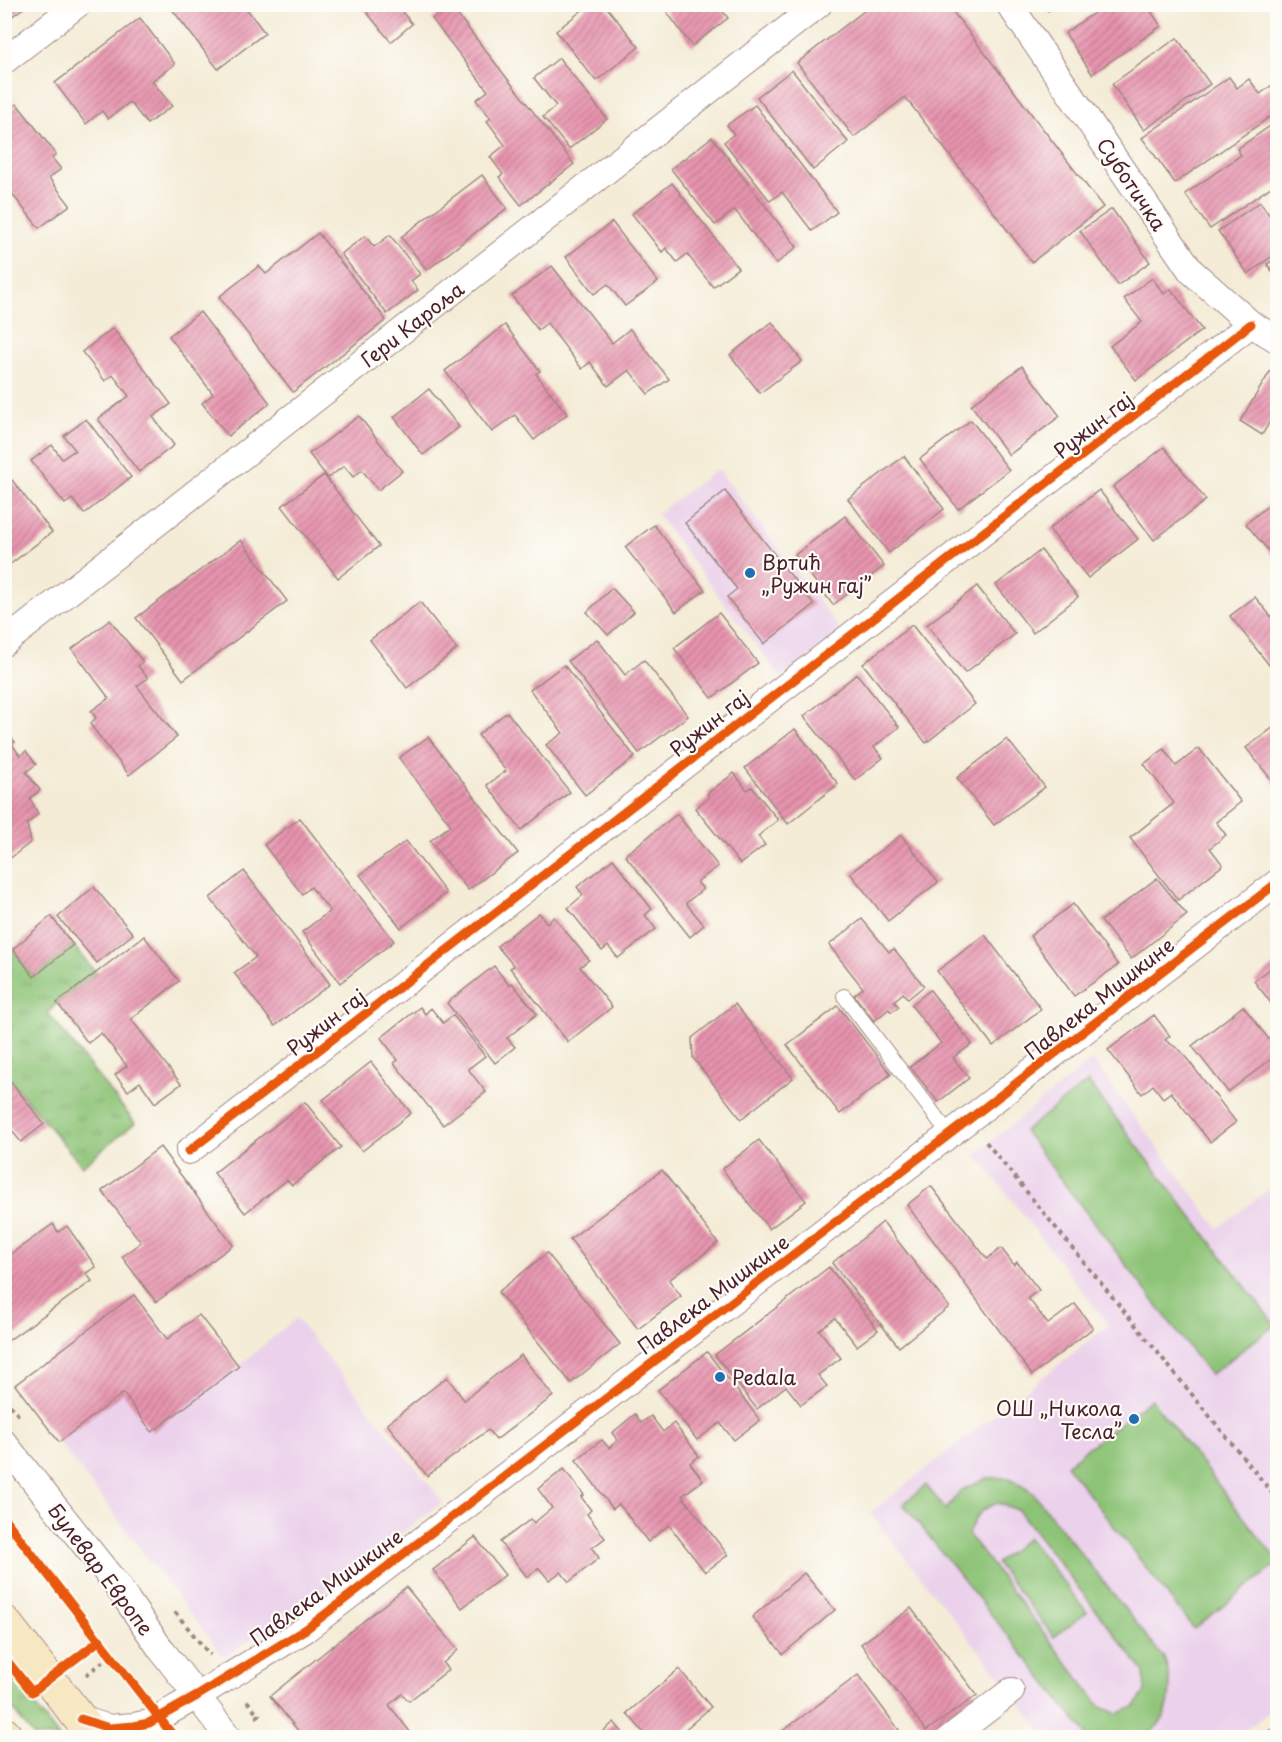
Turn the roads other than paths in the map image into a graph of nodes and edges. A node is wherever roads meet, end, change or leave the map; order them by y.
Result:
1 (78, 4) edge
2 (819, 4) edge
3 (1010, 4) edge
4 (4, 60) edge
5 (1251, 324) junction
6 (1278, 340) edge
7 (4, 643) edge
8 (1278, 882) edge
9 (843, 996) dead end
10 (960, 1128) junction
11 (189, 1151) dead end
12 (4, 1443) edge
13 (4, 1622) edge
14 (1011, 1691) dead end
15 (197, 1696) junction
16 (160, 1718) junction
17 (88, 1728) edge
18 (144, 1737) edge
19 (229, 1737) edge
20 (950, 1737) edge

1 - 4 street
2 - 7 street, Гери Кароља
3 - 5 street, Суботичка
5 - 6 street, Суботичка
5 - 11 street, Ружин гај
8 - 10 street, Павлека Мишкине
9 - 10 lane
10 - 15 street, Павлека Мишкине
12 - 15 street, Булевар Европе
13 - 17 main road
14 - 20 street
15 - 16 street, Павлека Мишкине
15 - 19 street, Булевар Европе
16 - 17 street, Павлека Мишкине
16 - 18 street, Павлека Мишкине

